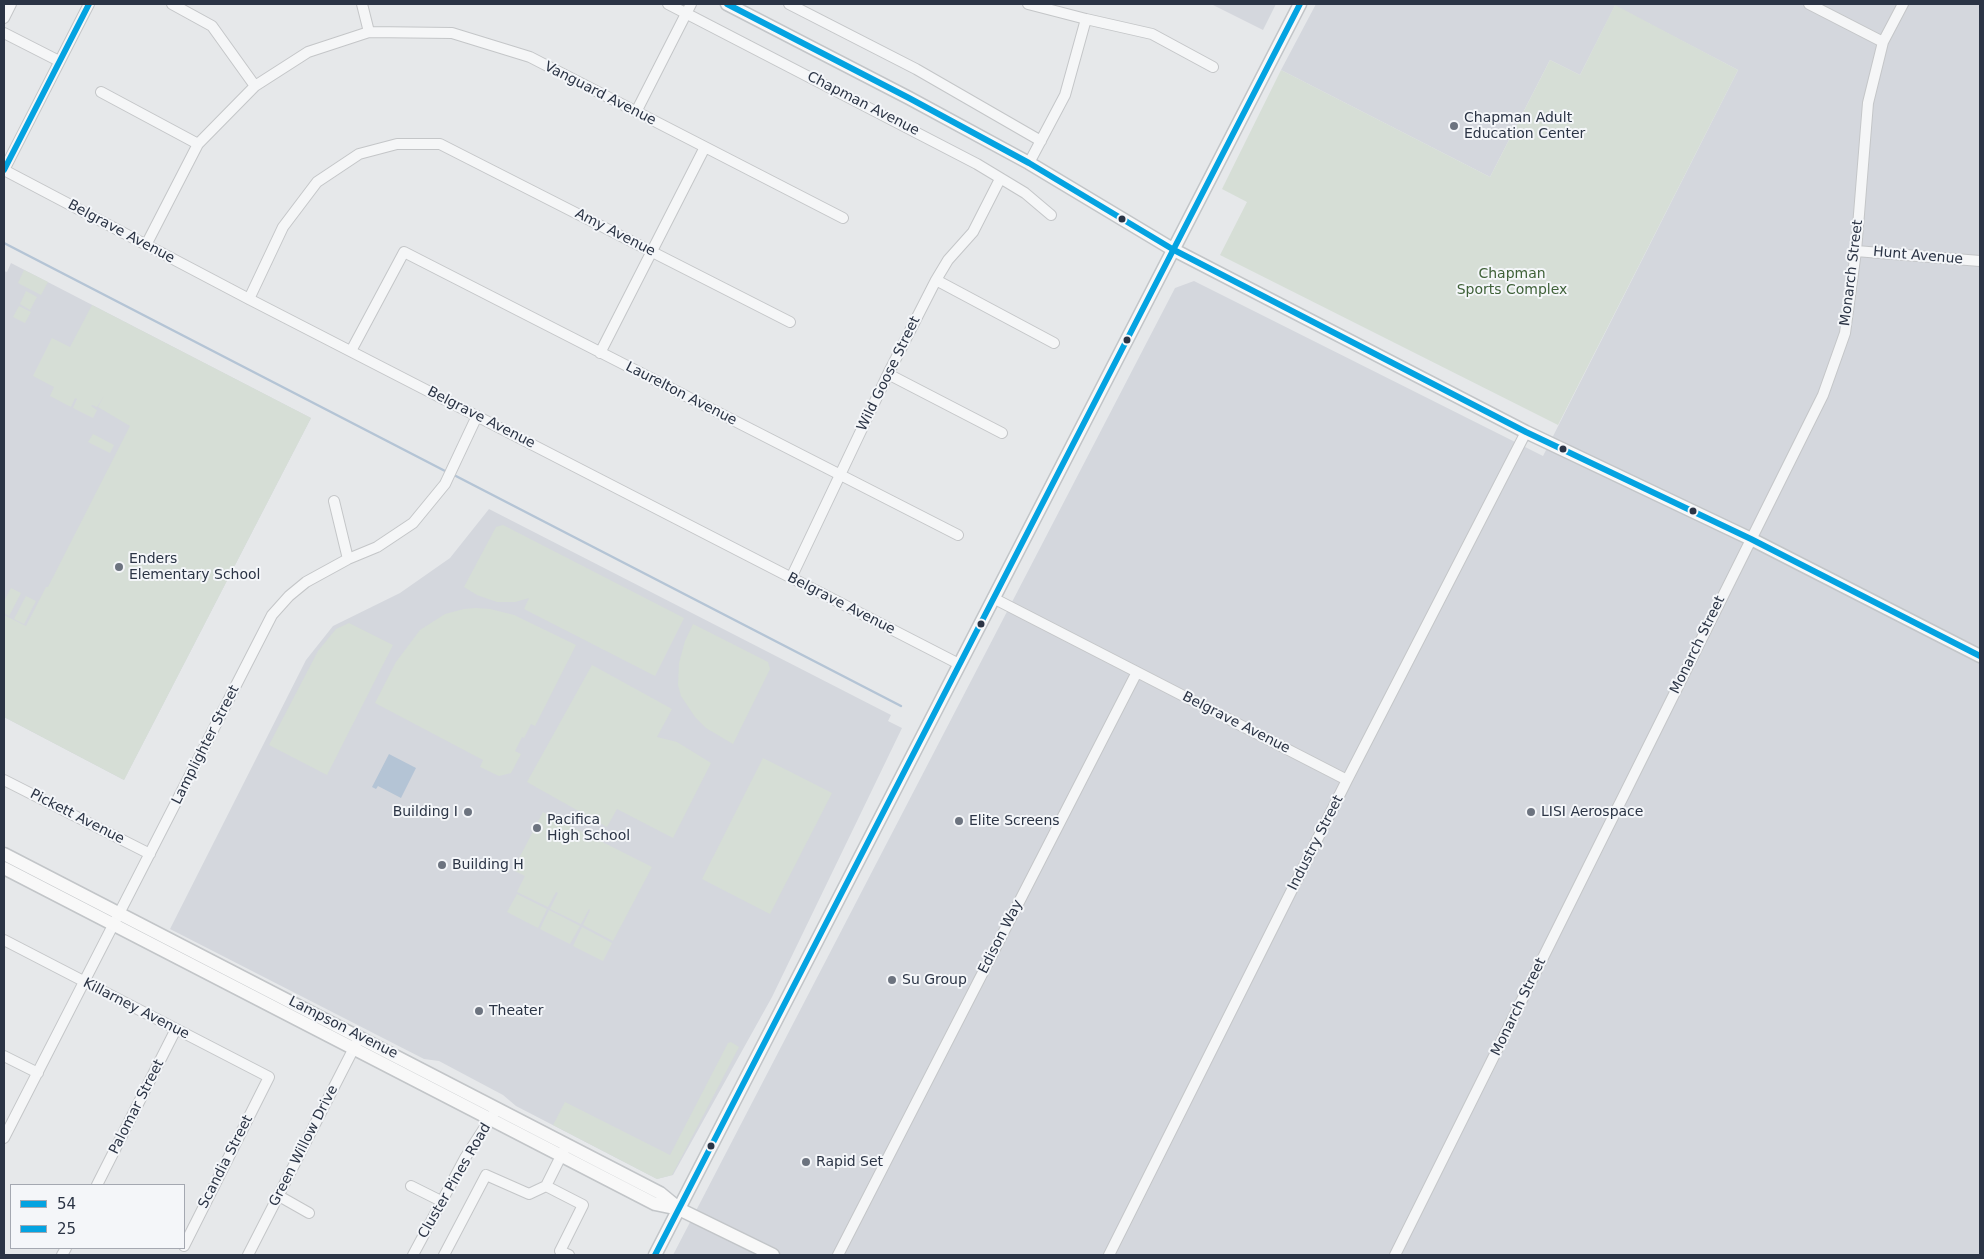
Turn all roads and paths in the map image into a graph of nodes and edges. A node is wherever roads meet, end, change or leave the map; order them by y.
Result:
1 (11, 4) edge
2 (89, 4) edge
3 (172, 4) edge
4 (362, 4) edge
5 (668, 4) edge
6 (727, 4) edge
7 (789, 4) edge
8 (1028, 4) edge
9 (1300, 4) edge
10 (1809, 4) edge
11 (1903, 4) edge
12 (689, 8) edge
13 (4, 18) edge
14 (1086, 19) junction
15 (369, 32) junction
16 (4, 33) edge
17 (1883, 42) junction
18 (59, 61) junction
19 (1214, 67) dead end
20 (255, 86) junction
21 (102, 92) dead end
22 (636, 112) junction
23 (1041, 141) junction
24 (198, 144) junction
25 (705, 147) junction
26 (1029, 163) junction
27 (4, 170) edge
28 (1000, 178) junction
29 (1051, 215) dead end
30 (843, 218) dead end
31 (146, 245) junction
32 (1174, 250) junction
33 (1856, 251) junction
34 (651, 252) junction
35 (1980, 261) edge
36 (936, 280) junction
37 (249, 299) junction
38 (790, 322) dead end
39 (1054, 343) dead end
40 (351, 351) junction
41 (600, 353) junction
42 (888, 374) junction
43 (477, 416) junction
44 (1526, 432) junction
45 (1002, 433) dead end
46 (840, 474) junction
47 (334, 502) dead end
48 (958, 535) dead end
49 (1751, 539) junction
50 (348, 558) junction
51 (791, 578) junction
52 (992, 598) junction
53 (1980, 656) edge
54 (959, 664) junction
55 (1137, 672) junction
56 (4, 780) edge
57 (1347, 780) junction
58 (4, 854) edge
59 (150, 854) junction
60 (4, 868) edge
61 (117, 919) junction
62 (4, 940) edge
63 (85, 982) junction
64 (176, 1029) junction
65 (357, 1042) junction
66 (4, 1056) edge
67 (38, 1074) junction
68 (269, 1077) joint
69 (497, 1108) junction
70 (490, 1120) junction
71 (4, 1138) edge
72 (568, 1145) junction
73 (561, 1156) junction
74 (98, 1184) edge
75 (411, 1186) dead end
76 (546, 1186) junction
77 (278, 1196) junction
78 (442, 1202) junction
79 (679, 1209) junction
80 (309, 1213) dead end
81 (185, 1243) edge
82 (565, 1253) edge
83 (248, 1255) edge
84 (413, 1255) edge
85 (444, 1255) edge
86 (655, 1255) edge
87 (773, 1255) edge
88 (838, 1255) edge
89 (1109, 1255) edge
90 (1395, 1255) edge

1 - 13 street
2 - 18 street
3 - 20 street
4 - 15 street
5 - 12 street, Chapman Avenue
6 - 26 main road
7 - 23 street
8 - 14 street
9 - 32 main road
10 - 17 street
11 - 17 street, Monarch Street
12 - 22 street
12 - 28 street, Chapman Avenue
14 - 19 street
14 - 23 street
15 - 20 street, Vanguard Avenue
15 - 22 street, Vanguard Avenue
16 - 18 street
17 - 33 street, Monarch Street
18 - 27 street
20 - 24 street, Vanguard Avenue
21 - 24 street
22 - 25 street, Vanguard Avenue
23 - 26 street
24 - 31 street, Vanguard Avenue
25 - 30 street, Vanguard Avenue
25 - 34 street
26 - 32 main road
27 - 31 street, Belgrave Avenue
28 - 29 street, Chapman Avenue
28 - 36 street, Wild Goose Street
31 - 37 street, Belgrave Avenue
32 - 44 main road
32 - 52 main road
33 - 35 street, Hunt Avenue
33 - 49 street, Monarch Street
34 - 37 street, Amy Avenue
34 - 38 street, Amy Avenue
34 - 41 street
36 - 39 street
36 - 42 street, Wild Goose Street
37 - 40 street, Belgrave Avenue
40 - 41 street, Laurelton Avenue
40 - 43 street, Belgrave Avenue
41 - 46 street, Laurelton Avenue
42 - 45 street
42 - 46 street, Wild Goose Street
43 - 50 street, Lamplighter Street
43 - 51 street, Belgrave Avenue
44 - 49 main road
44 - 57 street, Industry Street
46 - 48 street, Laurelton Avenue
46 - 51 street, Wild Goose Street
47 - 50 street
49 - 53 main road
49 - 90 street, Monarch Street
50 - 59 street, Lamplighter Street
51 - 54 street, Belgrave Avenue
52 - 54 main road
52 - 55 street, Belgrave Avenue
54 - 79 main road
55 - 57 street, Belgrave Avenue
55 - 88 street, Edison Way
56 - 59 street, Pickett Avenue
57 - 89 street, Industry Street
58 - 61 main road, Lampson Avenue
59 - 61 street, Lamplighter Street
60 - 61 main road, Lampson Avenue
61 - 63 street, Lamplighter Street
61 - 65 main road, Lampson Avenue
62 - 63 street, Killarney Avenue
63 - 64 street, Killarney Avenue
63 - 67 street, Lamplighter Street
64 - 68 street, Killarney Avenue
64 - 74 street, Palomar Street
65 - 69 main road, Lampson Avenue
65 - 70 main road, Lampson Avenue
65 - 77 street, Green Willow Drive
66 - 67 street
67 - 71 street, Lamplighter Street
68 - 81 street, Scandia Street
69 - 70 street, Cluster Pines Road
69 - 72 main road, Lampson Avenue
70 - 73 main road, Lampson Avenue
70 - 78 street, Cluster Pines Road
72 - 73 street
72 - 79 main road, Lampson Avenue
73 - 76 street
73 - 79 main road, Lampson Avenue
75 - 78 street
76 - 82 street
76 - 85 street
77 - 80 street
77 - 83 street, Green Willow Drive
78 - 84 street, Cluster Pines Road
79 - 86 main road
79 - 87 main road, Lampson Avenue

